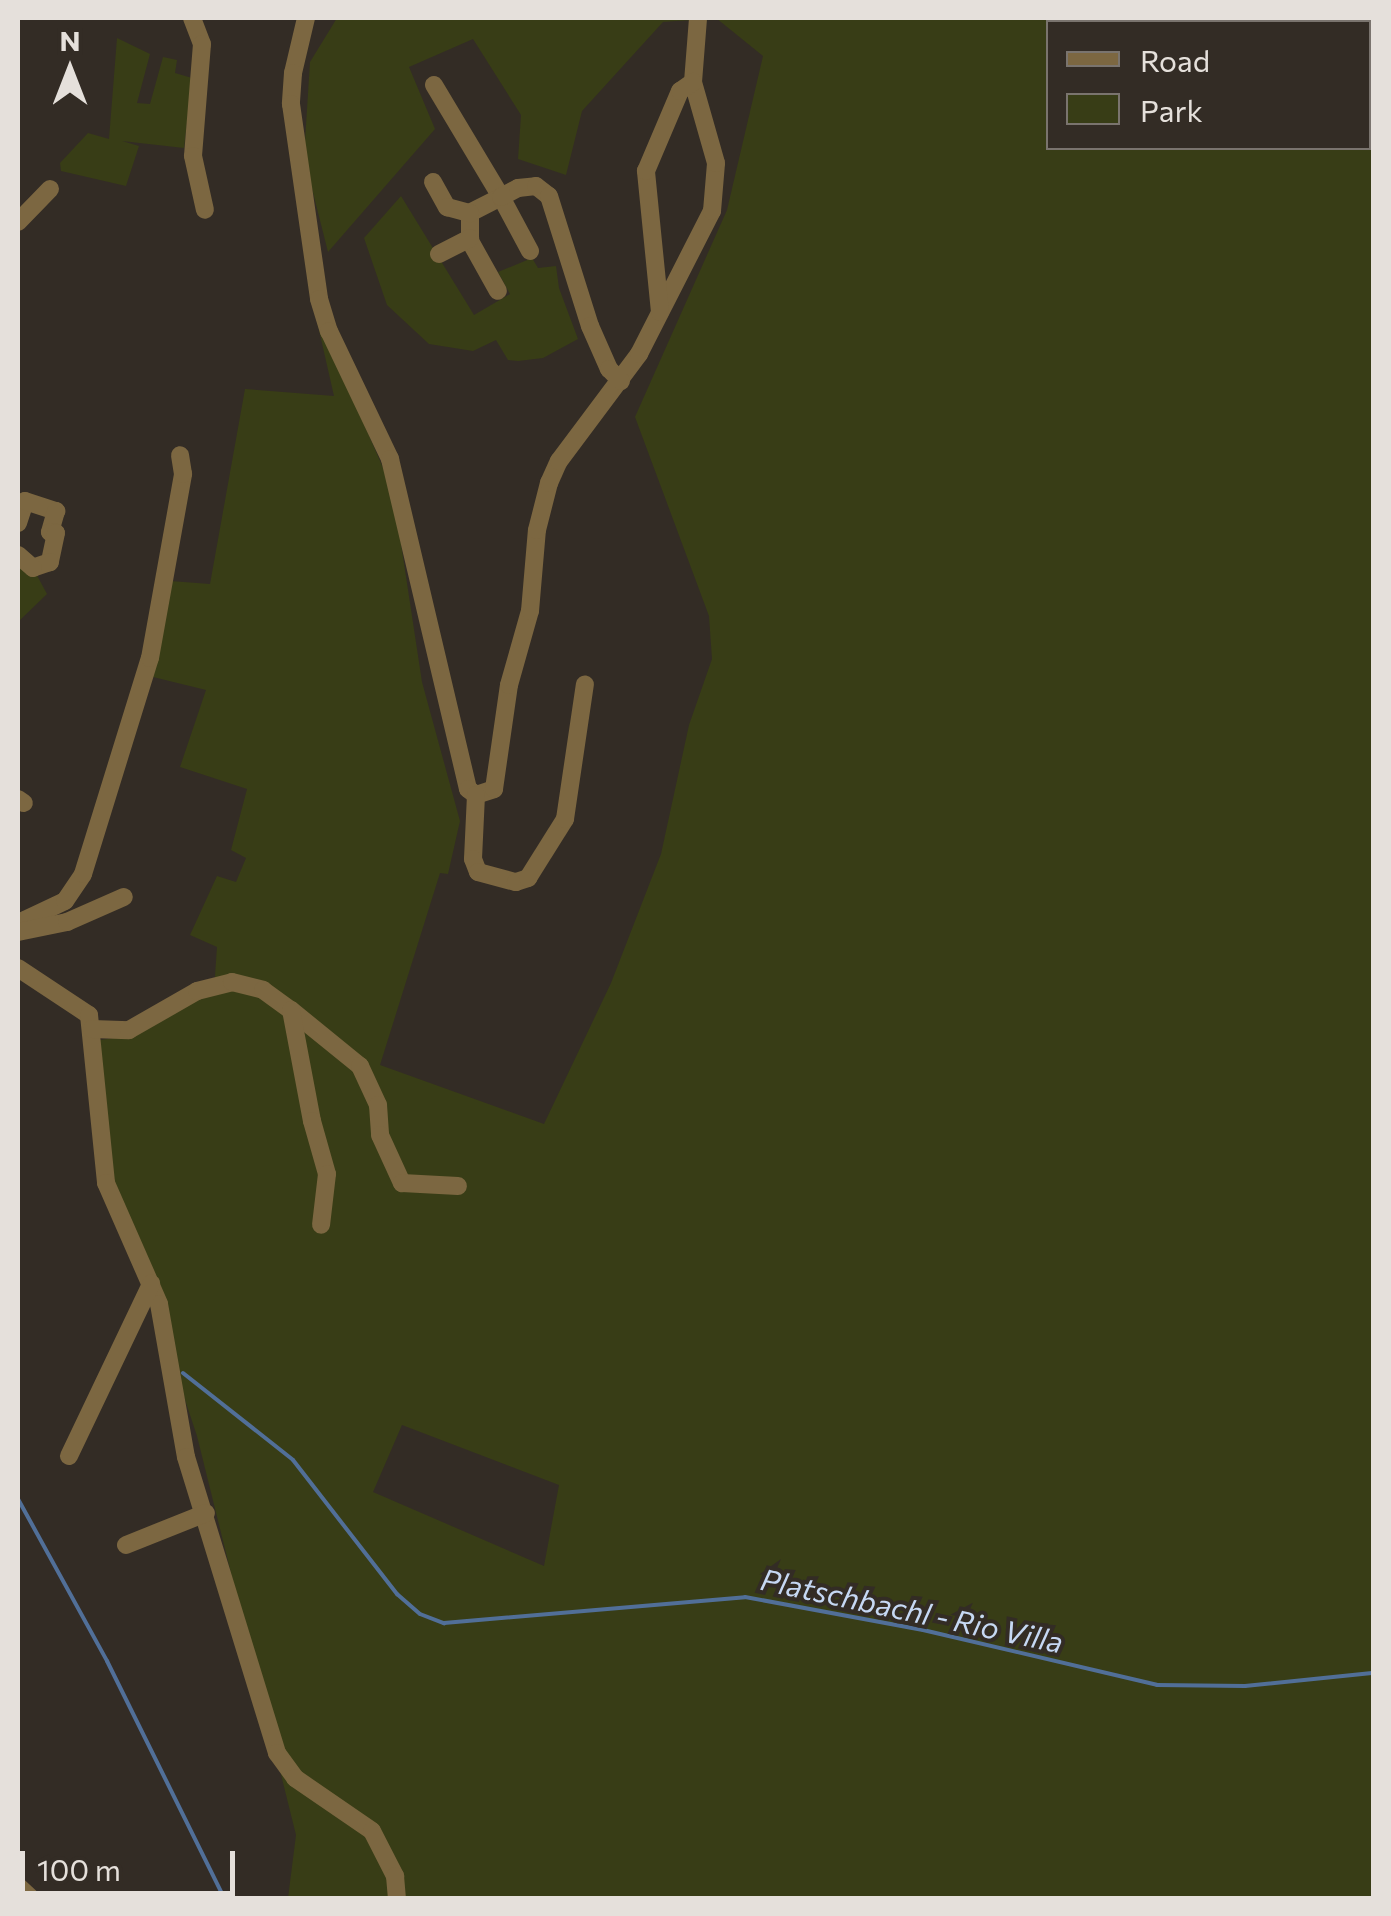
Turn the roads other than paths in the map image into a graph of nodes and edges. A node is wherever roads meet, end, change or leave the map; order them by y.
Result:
1 (192, 18) edge
2 (306, 18) edge
3 (698, 18) edge
4 (693, 82) junction
5 (434, 86) dead end
6 (433, 182) dead end
7 (50, 189) dead end
8 (500, 197) junction
9 (205, 210) dead end
10 (470, 213) junction
11 (18, 222) edge
12 (470, 238) junction
13 (530, 251) dead end
14 (439, 254) dead end
15 (498, 291) dead end
16 (660, 314) junction
17 (621, 381) junction
18 (180, 455) dead end
19 (18, 523) edge
20 (21, 550) edge
21 (585, 684) dead end
22 (476, 795) junction
23 (124, 896) dead end
24 (18, 932) edge
25 (18, 968) edge
26 (291, 1010) junction
27 (92, 1029) junction
28 (458, 1186) dead end
29 (320, 1225) dead end
30 (151, 1284) junction
31 (69, 1456) dead end
32 (206, 1513) junction
33 (126, 1546) dead end
34 (18, 1886) edge
35 (31, 1898) edge
36 (397, 1898) edge

1 - 9 street
2 - 22 street
3 - 4 street
4 - 16 street
4 - 16 street
5 - 8 street
6 - 10 street
7 - 11 street
8 - 10 street
8 - 13 street
8 - 17 street
10 - 12 street
12 - 14 street
12 - 15 street
16 - 17 street
17 - 22 street
18 - 24 street
19 - 20 street
21 - 22 street
23 - 24 street
25 - 27 street
26 - 27 street
26 - 28 street
26 - 29 street
27 - 30 street
30 - 31 street
30 - 32 street
32 - 33 street
32 - 36 street
34 - 35 street

